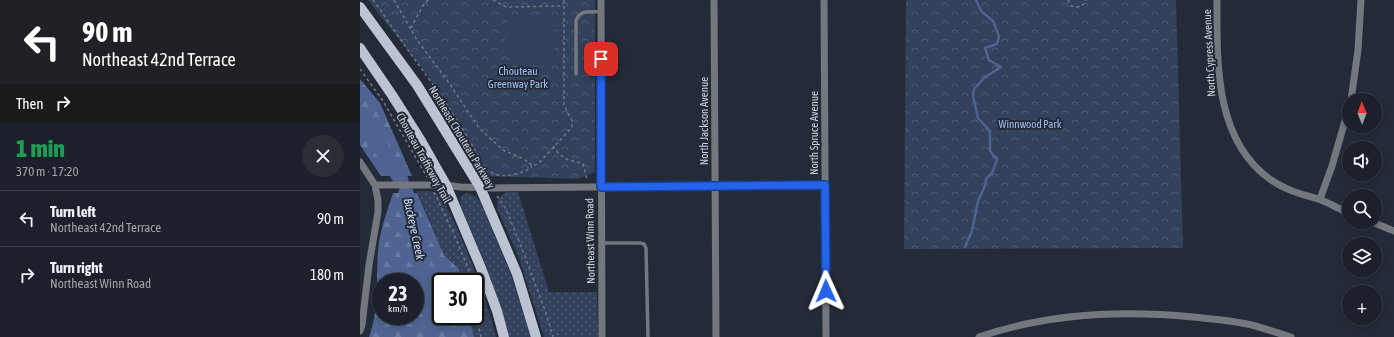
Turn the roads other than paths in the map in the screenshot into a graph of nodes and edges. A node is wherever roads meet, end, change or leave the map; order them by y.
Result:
1 (601, 0) edge
2 (714, 0) edge
3 (824, 0) edge
4 (1218, 0) edge
5 (1362, 0) edge
6 (360, 7) edge
7 (601, 12) junction
8 (360, 48) edge
9 (576, 74) dead end
10 (1352, 93) edge
11 (1342, 132) edge
12 (360, 162) edge
13 (375, 185) junction
14 (446, 185) junction
15 (825, 185) junction
16 (480, 187) junction
17 (601, 187) junction
18 (715, 187) junction
19 (1320, 199) junction
20 (1342, 210) edge
21 (1382, 226) edge
22 (1394, 230) edge
23 (601, 243) junction
24 (360, 331) edge
25 (504, 337) edge
26 (536, 337) edge
27 (602, 337) edge
28 (648, 337) edge
29 (716, 337) edge
30 (826, 337) edge
31 (979, 337) edge
32 (1291, 337) edge

1 - 7 street, Northeast Winn Road
2 - 18 street, North Jackson Avenue
3 - 15 street, North Spruce Avenue
4 - 19 street, North Cypress Avenue
5 - 10 street
6 - 16 main road, Northeast Chouteau Parkway
7 - 9 lane
7 - 17 street, Northeast Winn Road
8 - 14 main road
11 - 19 street
12 - 13 street
13 - 14 street
13 - 24 street
14 - 16 street
14 - 25 main road
15 - 18 street
15 - 30 street, North Spruce Avenue
16 - 17 street
16 - 26 main road, Northeast Chouteau Parkway
17 - 18 street
17 - 23 street, Northeast Winn Road
18 - 29 street, North Jackson Avenue
19 - 20 street, North Cypress Avenue
21 - 22 street
23 - 27 street, Northeast Winn Road
23 - 28 lane
31 - 32 street

